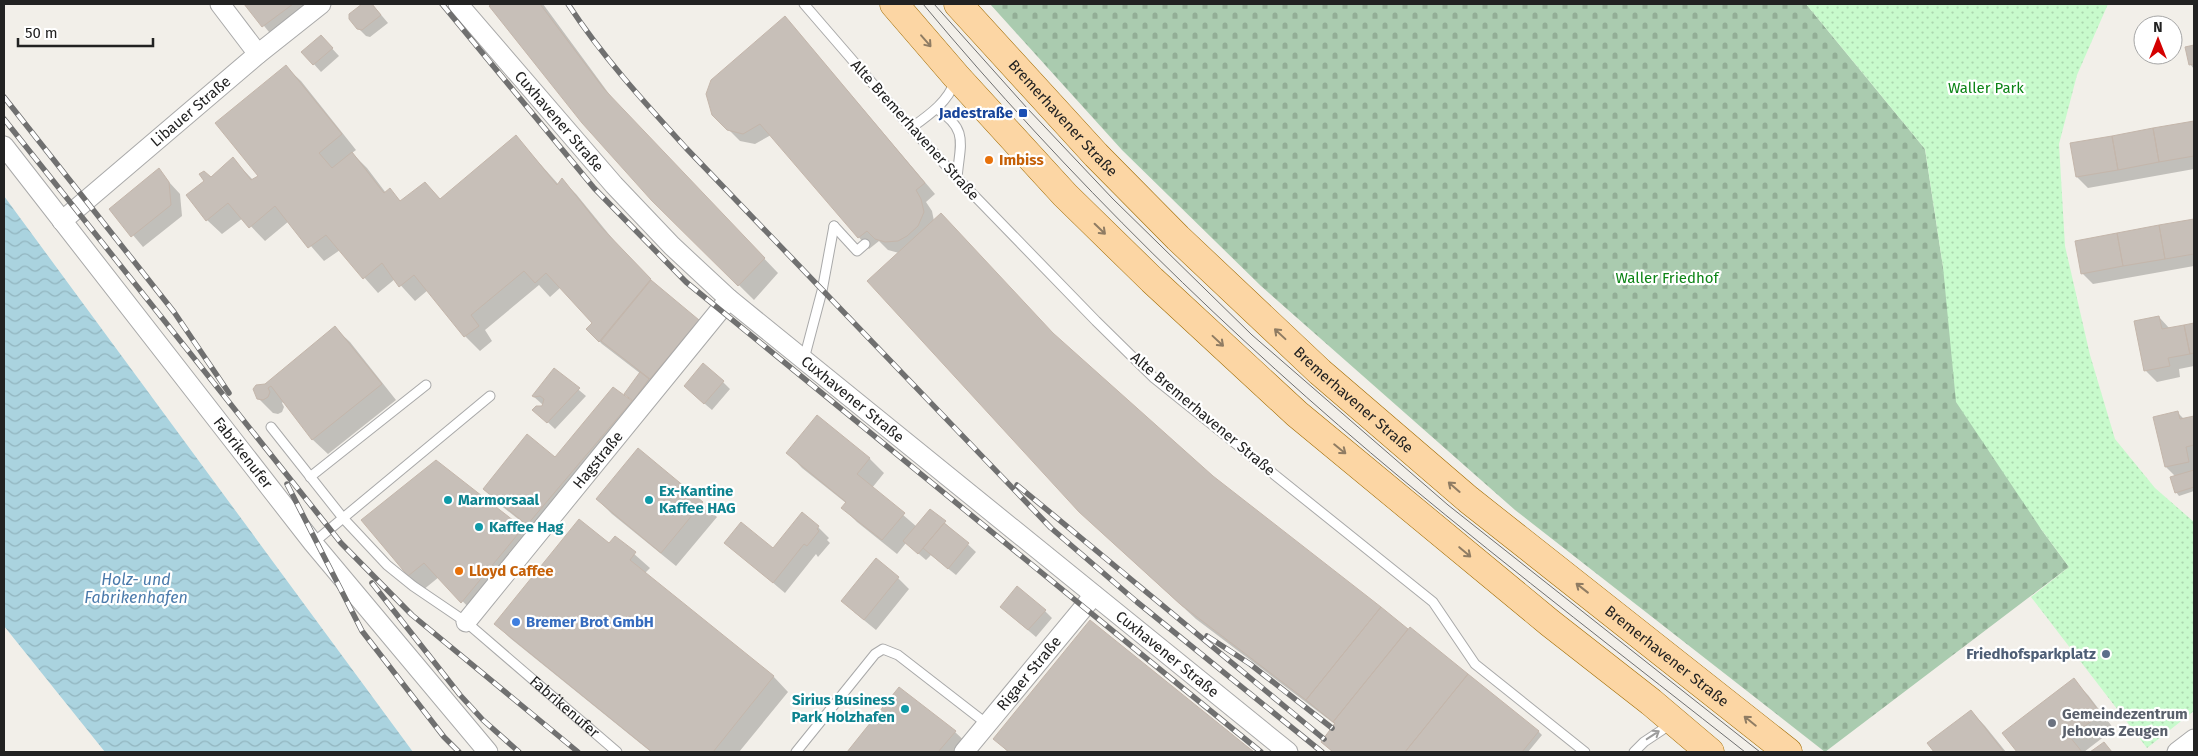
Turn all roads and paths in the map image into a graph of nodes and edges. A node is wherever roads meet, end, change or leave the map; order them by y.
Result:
1 (220, 4) edge
2 (321, 4) edge
3 (458, 4) edge
4 (804, 4) edge
5 (894, 4) edge
6 (958, 4) edge
7 (258, 54) junction
8 (956, 76) junction
9 (937, 109) junction
10 (912, 128) junction
11 (4, 146) edge
12 (957, 178) junction
13 (62, 221) junction
14 (865, 244) dead end
15 (730, 298) junction
16 (804, 359) junction
17 (426, 385) dead end
18 (490, 396) dead end
19 (271, 427) dead end
20 (310, 477) junction
21 (343, 518) junction
22 (313, 543) junction
23 (1094, 595) junction
24 (466, 622) junction
25 (1674, 721) junction
26 (987, 724) junction
27 (2194, 739) edge
28 (488, 752) edge
29 (617, 752) edge
30 (796, 752) edge
31 (964, 752) edge
32 (1288, 752) edge
33 (1585, 752) edge
34 (1634, 752) edge
35 (1710, 752) edge
36 (1788, 752) edge
37 (2177, 752) edge

1 - 7 street
2 - 7 street, Libauer Straße
3 - 15 street, Cuxhavener Straße
4 - 10 lane, Alte Bremerhavener Straße
5 -> 8 main road
36 -> 6 main road, Bremerhavener Straße
7 - 13 street, Libauer Straße
8 - 9 lane
8 -> 25 main road
9 - 10 lane
9 - 12 lane
10 - 12 lane, Alte Bremerhavener Straße
11 - 13 street, Fabrikenufer
12 - 33 lane, Alte Bremerhavener Straße
13 - 22 street, Fabrikenufer
14 - 16 lane
15 - 16 street, Cuxhavener Straße
15 - 24 street, Hagstraße
16 - 23 street, Cuxhavener Straße
17 - 20 lane
18 - 21 lane
19 - 20 lane, Fabrikenufer
20 - 21 lane, Fabrikenufer
21 - 22 lane
21 - 24 lane, Fabrikenufer
22 - 28 street, Fabrikenufer
23 - 26 street, Rigaer Straße
23 - 32 street, Cuxhavener Straße
24 - 29 lane, Fabrikenufer
34 -> 25 lane
25 - 35 main road
26 - 30 lane
26 - 31 street, Rigaer Straße
27 - 37 street

